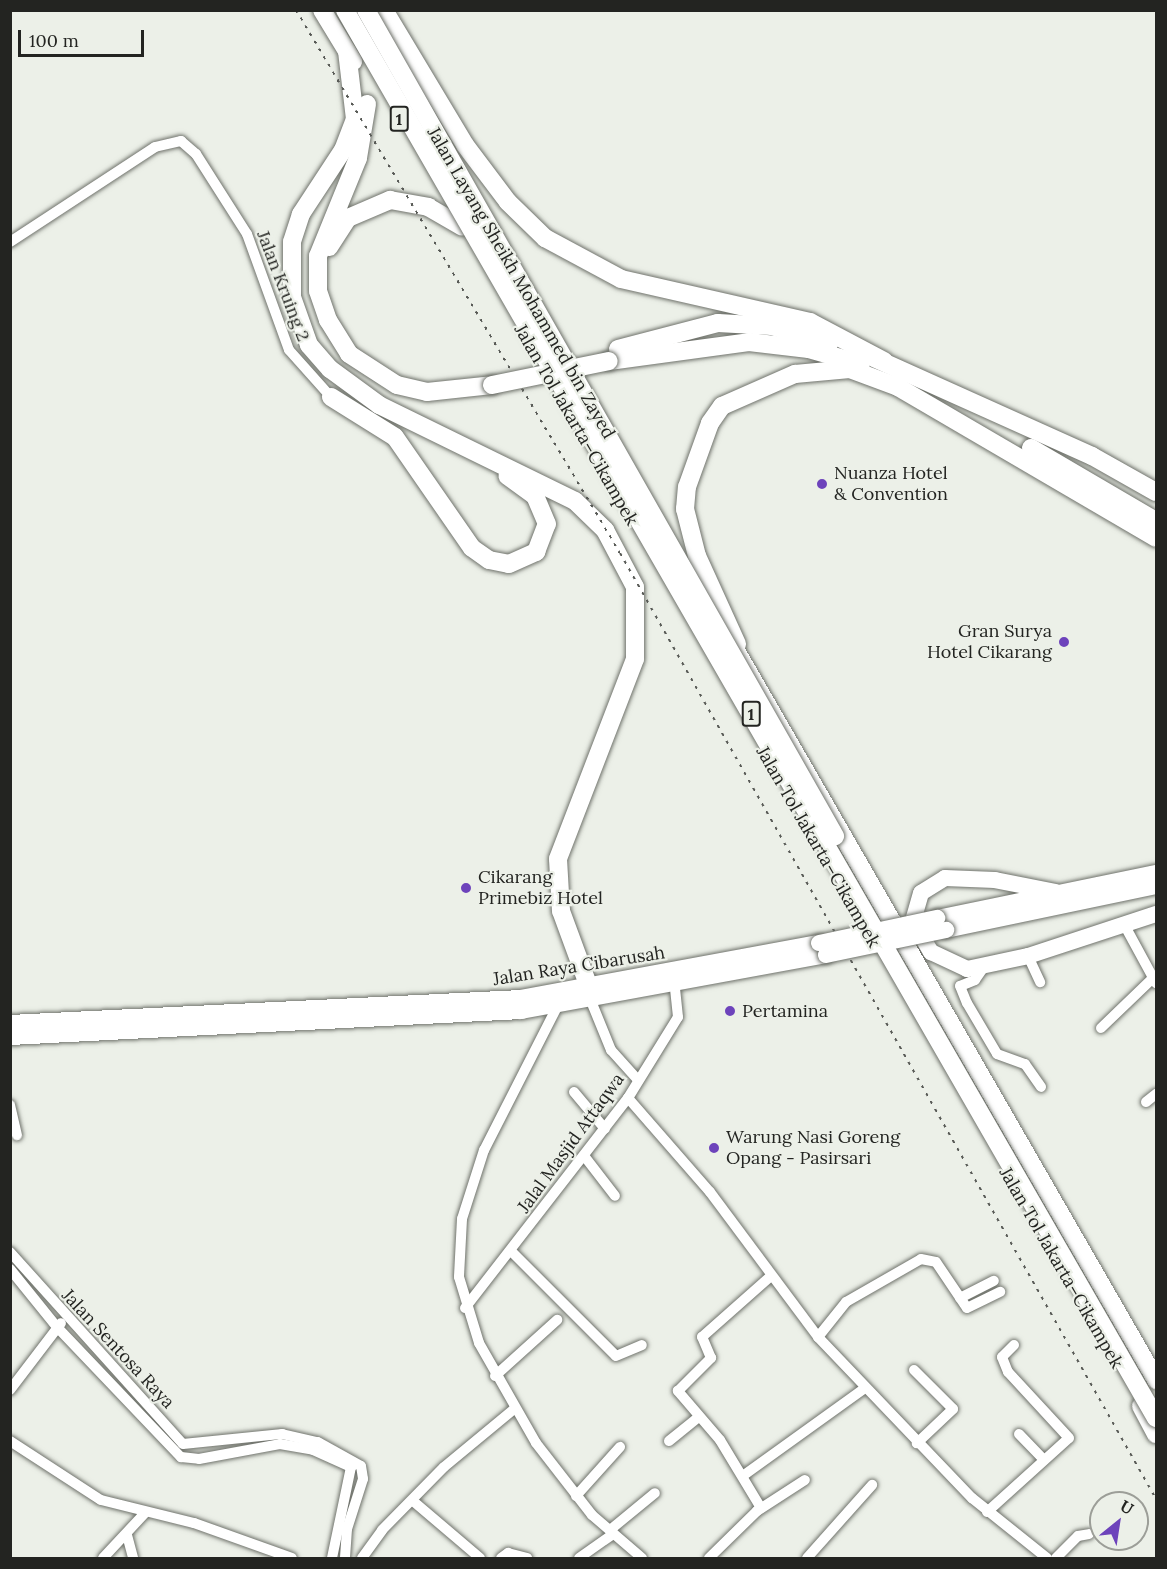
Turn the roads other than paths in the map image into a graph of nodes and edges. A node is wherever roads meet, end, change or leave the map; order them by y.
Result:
1 (322, 10) edge
2 (336, 10) edge
3 (345, 10) edge
4 (366, 10) edge
5 (384, 10) edge
6 (347, 51) junction
7 (462, 227) junction
8 (10, 242) edge
9 (608, 357) junction
10 (884, 361) junction
11 (492, 381) junction
12 (331, 397) joint
13 (471, 452) junction
14 (1156, 492) edge
15 (1156, 521) edge
16 (1156, 538) edge
17 (742, 654) junction
18 (1152, 879) edge
19 (1056, 892) junction
20 (1156, 914) edge
21 (942, 924) junction
22 (1125, 926) junction
23 (822, 949) junction
24 (1028, 956) junction
25 (984, 967) junction
26 (1155, 980) edge
27 (1040, 982) dead end
28 (675, 987) junction
29 (590, 994) junction
30 (555, 1000) junction
31 (10, 1023) edge
32 (1101, 1028) dead end
33 (10, 1037) edge
34 (638, 1080) junction
35 (1041, 1087) dead end
36 (574, 1092) dead end
37 (1156, 1094) edge
38 (628, 1098) junction
39 (1146, 1102) dead end
40 (10, 1105) edge
41 (605, 1129) junction
42 (17, 1135) dead end
43 (585, 1157) junction
44 (615, 1196) dead end
45 (511, 1251) junction
46 (10, 1252) edge
47 (10, 1269) edge
48 (771, 1276) junction
49 (994, 1281) dead end
50 (1000, 1292) dead end
51 (960, 1298) junction
52 (465, 1308) junction
53 (65, 1318) junction
54 (557, 1320) dead end
55 (57, 1327) junction
56 (818, 1337) junction
57 (642, 1345) dead end
58 (1014, 1345) dead end
59 (914, 1370) dead end
60 (495, 1376) junction
61 (1156, 1380) edge
62 (865, 1388) junction
63 (10, 1390) edge
64 (1156, 1400) edge
65 (514, 1409) junction
66 (697, 1418) junction
67 (1156, 1418) edge
68 (1019, 1434) dead end
69 (1156, 1434) edge
70 (10, 1441) edge
71 (669, 1441) dead end
72 (917, 1443) junction
73 (620, 1447) dead end
74 (1044, 1460) junction
75 (744, 1475) junction
76 (805, 1479) dead end
77 (872, 1485) dead end
78 (655, 1493) dead end
79 (576, 1496) junction
80 (413, 1501) junction
81 (761, 1508) junction
82 (987, 1512) junction
83 (145, 1513) junction
84 (611, 1532) junction
85 (1089, 1534) dead end
86 (127, 1535) junction
87 (272, 1555) edge
88 (104, 1558) edge
89 (133, 1558) edge
90 (292, 1558) edge
91 (332, 1558) edge
92 (345, 1558) edge
93 (362, 1558) edge
94 (480, 1558) edge
95 (501, 1558) edge
96 (527, 1558) edge
97 (579, 1558) edge
98 (642, 1558) edge
99 (709, 1558) edge
100 (807, 1558) edge
101 (1047, 1558) edge
102 (1056, 1558) edge

1 - 6 highway
2 - 7 highway, Jalan Tol Jakarta–Cikampek / 1
3 - 67 highway, Jalan Layang Sheikh Mohammed bin Zayed / 1, bridge
4 - 17 highway, Jalan Tol Jakarta–Cikampek / 1
4 - 64 highway, Jalan Layang Sheikh Mohammed bin Zayed / 1, bridge
5 - 10 highway
6 - 11 highway
6 - 13 highway
7 - 11 highway
7 - 69 highway, Jalan Tol Jakarta–Cikampek / 1
8 - 12 street, Jalan Kruing 2
9 - 10 highway
9 - 11 highway, bridge
9 - 15 highway
10 - 14 highway
12 - 13 highway
13 - 29 highway
16 - 17 highway
17 - 61 highway, Jalan Tol Jakarta–Cikampek / 1
18 - 19 main road, Jalan Raya Cibarusah
18 - 21 main road, Jalan Raya Cibarusah
19 - 21 main road, Jalan Raya Cibarusah
19 - 25 main road
20 - 22 main road
21 - 23 main road, Jalan Raya Cibarusah, bridge
22 - 24 main road
22 - 26 street
23 - 28 main road, Jalan Raya Cibarusah
23 - 29 main road, Jalan Raya Cibarusah
24 - 25 main road
24 - 27 street
25 - 35 street
26 - 32 street
28 - 29 main road, Jalan Raya Cibarusah
28 - 34 street, Jalal Masjid Attaqwa
29 - 30 main road, Jalan Raya Cibarusah
29 - 34 street
30 - 31 main road, Jalan Raya Cibarusah
30 - 33 main road, Jalan Raya Cibarusah
30 - 52 street
34 - 38 street, Jalal Masjid Attaqwa
36 - 41 street
37 - 39 street
38 - 41 street, Jalal Masjid Attaqwa
38 - 48 street
40 - 42 street
41 - 43 street, Jalal Masjid Attaqwa
43 - 44 street
43 - 45 street, Jalal Masjid Attaqwa
45 - 52 street, Jalal Masjid Attaqwa
45 - 57 street
46 - 53 street, Jalan Sentosa Raya
47 - 55 street, Jalan Sentosa Raya
48 - 56 street
48 - 66 street
49 - 51 street
50 - 51 street
51 - 56 street
52 - 60 street
53 - 55 street
53 - 92 street, Jalan Sentosa Raya
54 - 60 street
55 - 63 street
55 - 91 street, Jalan Sentosa Raya
56 - 62 street
58 - 74 street
59 - 72 street
60 - 65 street
62 - 72 street
62 - 75 street
65 - 79 street
65 - 80 street
66 - 71 street
66 - 75 street
68 - 74 street
70 - 83 street
72 - 82 street
73 - 79 street
74 - 82 street
75 - 81 street
76 - 81 street
77 - 100 street
78 - 84 street
79 - 84 street
80 - 93 street
80 - 94 street
81 - 99 street
82 - 101 street
83 - 86 street
83 - 87 street
84 - 97 street
84 - 98 street
85 - 102 street
86 - 88 street
86 - 89 street
87 - 90 street
95 - 96 street

